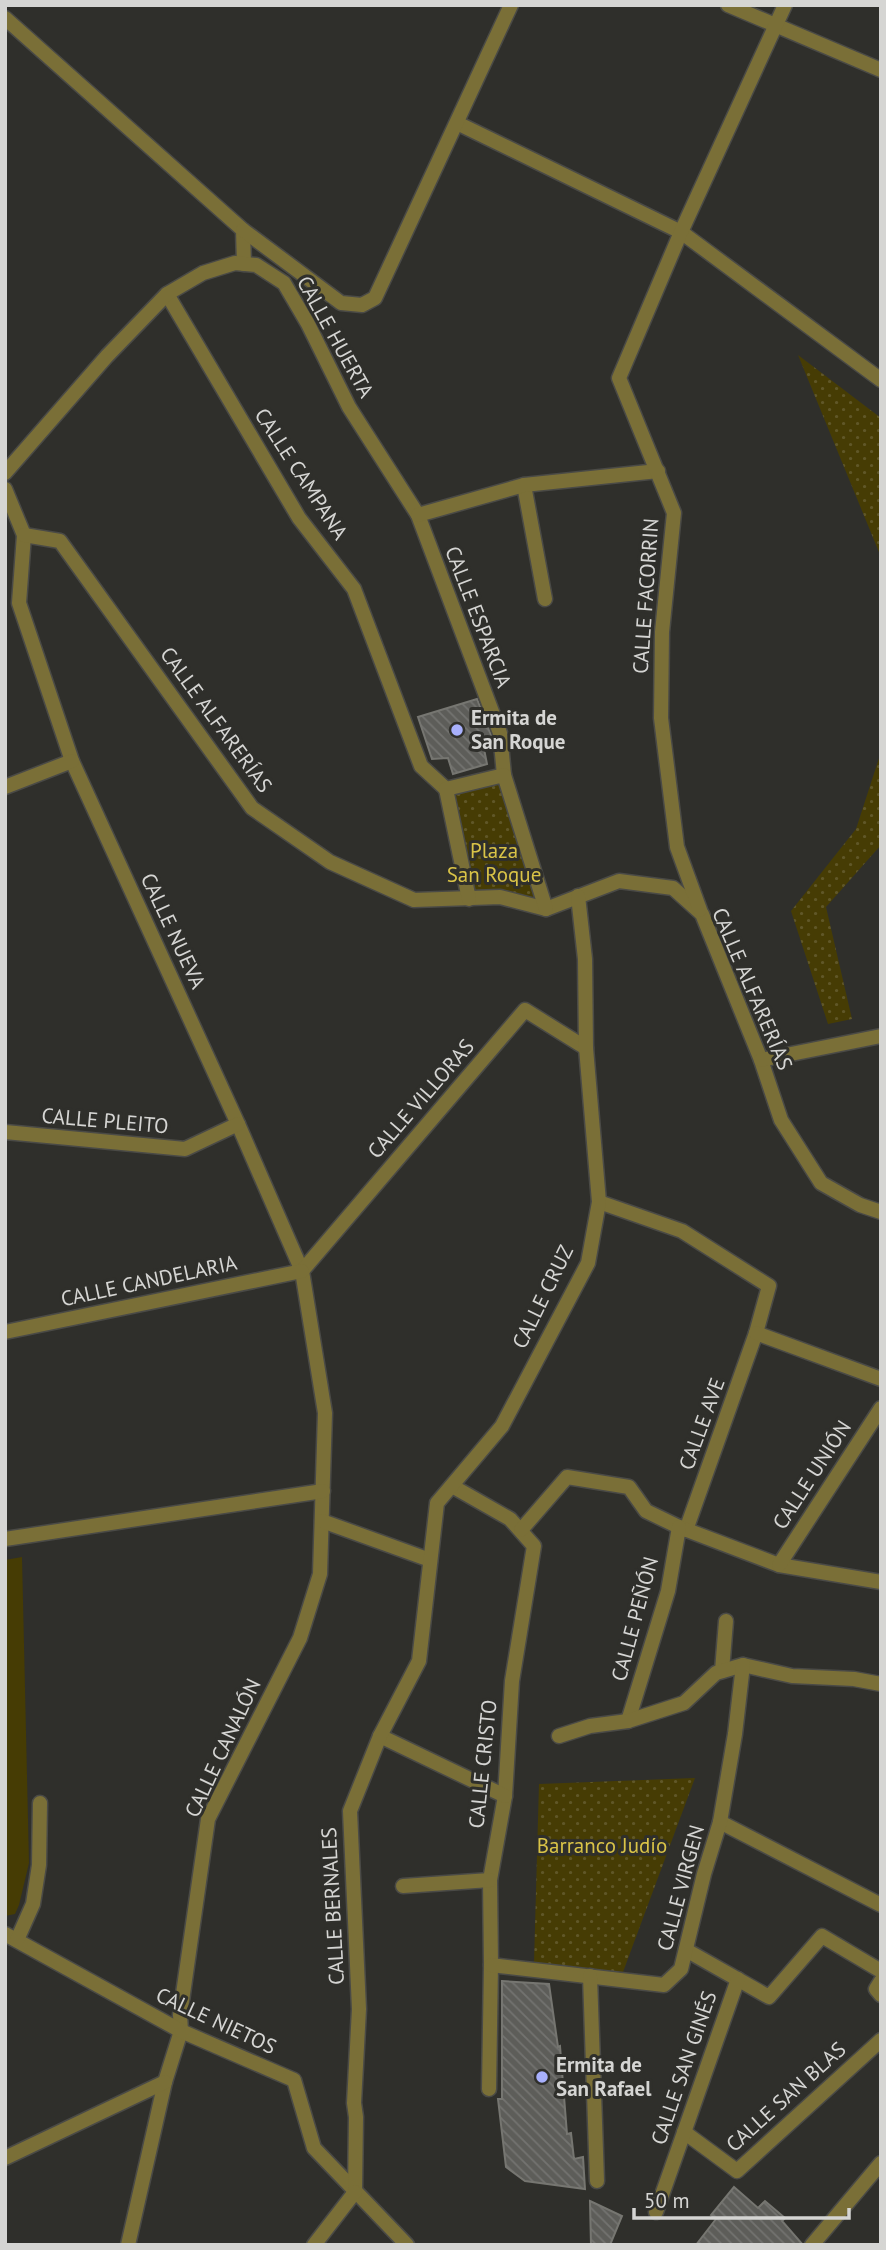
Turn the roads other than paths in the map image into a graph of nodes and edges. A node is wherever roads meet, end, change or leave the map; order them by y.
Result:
1 (511, 5) edge
2 (728, 5) edge
3 (785, 5) edge
4 (5, 18) edge
5 (775, 25) junction
6 (881, 70) edge
7 (457, 124) junction
8 (243, 230) junction
9 (681, 232) junction
10 (244, 264) junction
11 (167, 294) junction
12 (881, 380) edge
13 (659, 471) junction
14 (5, 473) edge
15 (524, 485) junction
16 (5, 488) edge
17 (418, 515) junction
18 (24, 535) junction
19 (545, 598) dead end
20 (72, 761) junction
21 (504, 775) junction
22 (5, 788) edge
23 (446, 789) junction
24 (578, 896) junction
25 (469, 899) junction
26 (546, 909) junction
27 (702, 914) junction
28 (881, 1036) edge
29 (586, 1048) junction
30 (761, 1060) junction
31 (238, 1124) junction
32 (5, 1132) edge
33 (599, 1202) junction
34 (881, 1212) edge
35 (302, 1271) junction
36 (5, 1332) edge
37 (756, 1333) junction
38 (881, 1379) edge
39 (881, 1408) edge
40 (452, 1486) junction
41 (323, 1491) junction
42 (322, 1521) junction
43 (683, 1529) junction
44 (521, 1530) junction
45 (5, 1539) edge
46 (430, 1560) junction
47 (779, 1564) junction
48 (881, 1582) edge
49 (726, 1620) dead end
50 (743, 1665) junction
51 (722, 1671) junction
52 (881, 1684) edge
53 (628, 1721) junction
54 (380, 1736) junction
55 (559, 1736) dead end
56 (505, 1796) junction
57 (40, 1803) dead end
58 (720, 1822) junction
59 (490, 1880) junction
60 (403, 1886) dead end
61 (881, 1905) edge
62 (11, 1937) edge
63 (686, 1950) junction
64 (491, 1965) junction
65 (881, 1971) edge
66 (590, 1976) junction
67 (738, 1979) junction
68 (881, 1981) edge
69 (881, 1994) edge
70 (181, 2031) junction
71 (878, 2049) edge
72 (165, 2082) junction
73 (489, 2089) dead end
74 (684, 2132) junction
75 (5, 2158) edge
76 (881, 2163) edge
77 (597, 2181) dead end
78 (355, 2192) junction
79 (656, 2212) dead end
80 (128, 2245) edge
81 (314, 2245) edge
82 (407, 2245) edge
83 (811, 2245) edge

1 - 7 street
2 - 5 street
3 - 5 street, CALLE FACORRIN
4 - 8 street
5 - 6 street
5 - 9 street, CALLE FACORRIN
7 - 8 street
7 - 9 street
8 - 10 street
9 - 12 street
9 - 13 street, CALLE FACORRIN
10 - 11 street
10 - 17 street, CALLE HUERTA
11 - 14 street
11 - 23 street, CALLE CAMPANA
13 - 15 street
13 - 27 street, CALLE FACORRIN
15 - 17 street
15 - 19 street
16 - 18 street
17 - 21 street, CALLE ESPARCIA
18 - 20 street, CALLE NUEVA
18 - 25 street, CALLE ALFARERÍAS
20 - 22 street
20 - 31 street, CALLE NUEVA
21 - 23 street
21 - 26 street, CALLE ESPARCIA
23 - 25 street
24 - 26 street, CALLE ALFARERÍAS
24 - 27 street, CALLE ALFARERÍAS
24 - 29 street, CALLE CRUZ
25 - 26 street, CALLE ALFARERÍAS
27 - 30 street, CALLE ALFARERÍAS
28 - 30 street
29 - 33 street, CALLE CRUZ
29 - 35 street, CALLE VILLORAS
30 - 34 street, CALLE ALFARERÍAS
31 - 32 street, CALLE PLEITO
31 - 35 street, CALLE NUEVA
33 - 37 street, CALLE AVE
33 - 40 street, CALLE CRUZ
35 - 36 street, CALLE CANDELARIA
35 - 41 street, CALLE CANALÓN
37 - 38 street
37 - 43 street, CALLE AVE
39 - 47 street, CALLE UNIÓN
40 - 44 street
40 - 46 street, CALLE CRUZ
41 - 42 street, CALLE CANALÓN
41 - 45 street
42 - 46 street
42 - 70 street, CALLE CANALÓN
43 - 44 street
43 - 47 street
43 - 53 street, CALLE PEÑÓN
44 - 56 street, CALLE CRISTO
46 - 54 street, CALLE BERNALES
47 - 48 street
49 - 51 street
50 - 51 street
50 - 52 street
50 - 58 street, CALLE VIRGEN
51 - 53 street
53 - 55 street
54 - 56 street
54 - 78 street, CALLE BERNALES
56 - 59 street, CALLE CRISTO
57 - 62 street
58 - 61 street
58 - 63 street, CALLE VIRGEN
59 - 60 street
59 - 64 street, CALLE CRISTO
62 - 70 street, CALLE NIETOS
63 - 66 street, CALLE VIRGEN
63 - 67 street
64 - 66 street, CALLE VIRGEN
64 - 73 street, CALLE CRISTO
65 - 67 street
66 - 77 street
67 - 74 street, CALLE SAN GINÉS
68 - 69 street
70 - 72 street, CALLE CANALÓN
70 - 78 street, CALLE NIETOS
71 - 74 street, CALLE SAN BLAS
72 - 75 street
72 - 80 street, CALLE CANALÓN
74 - 79 street, CALLE SAN GINÉS
76 - 83 street
78 - 81 street
78 - 82 street

